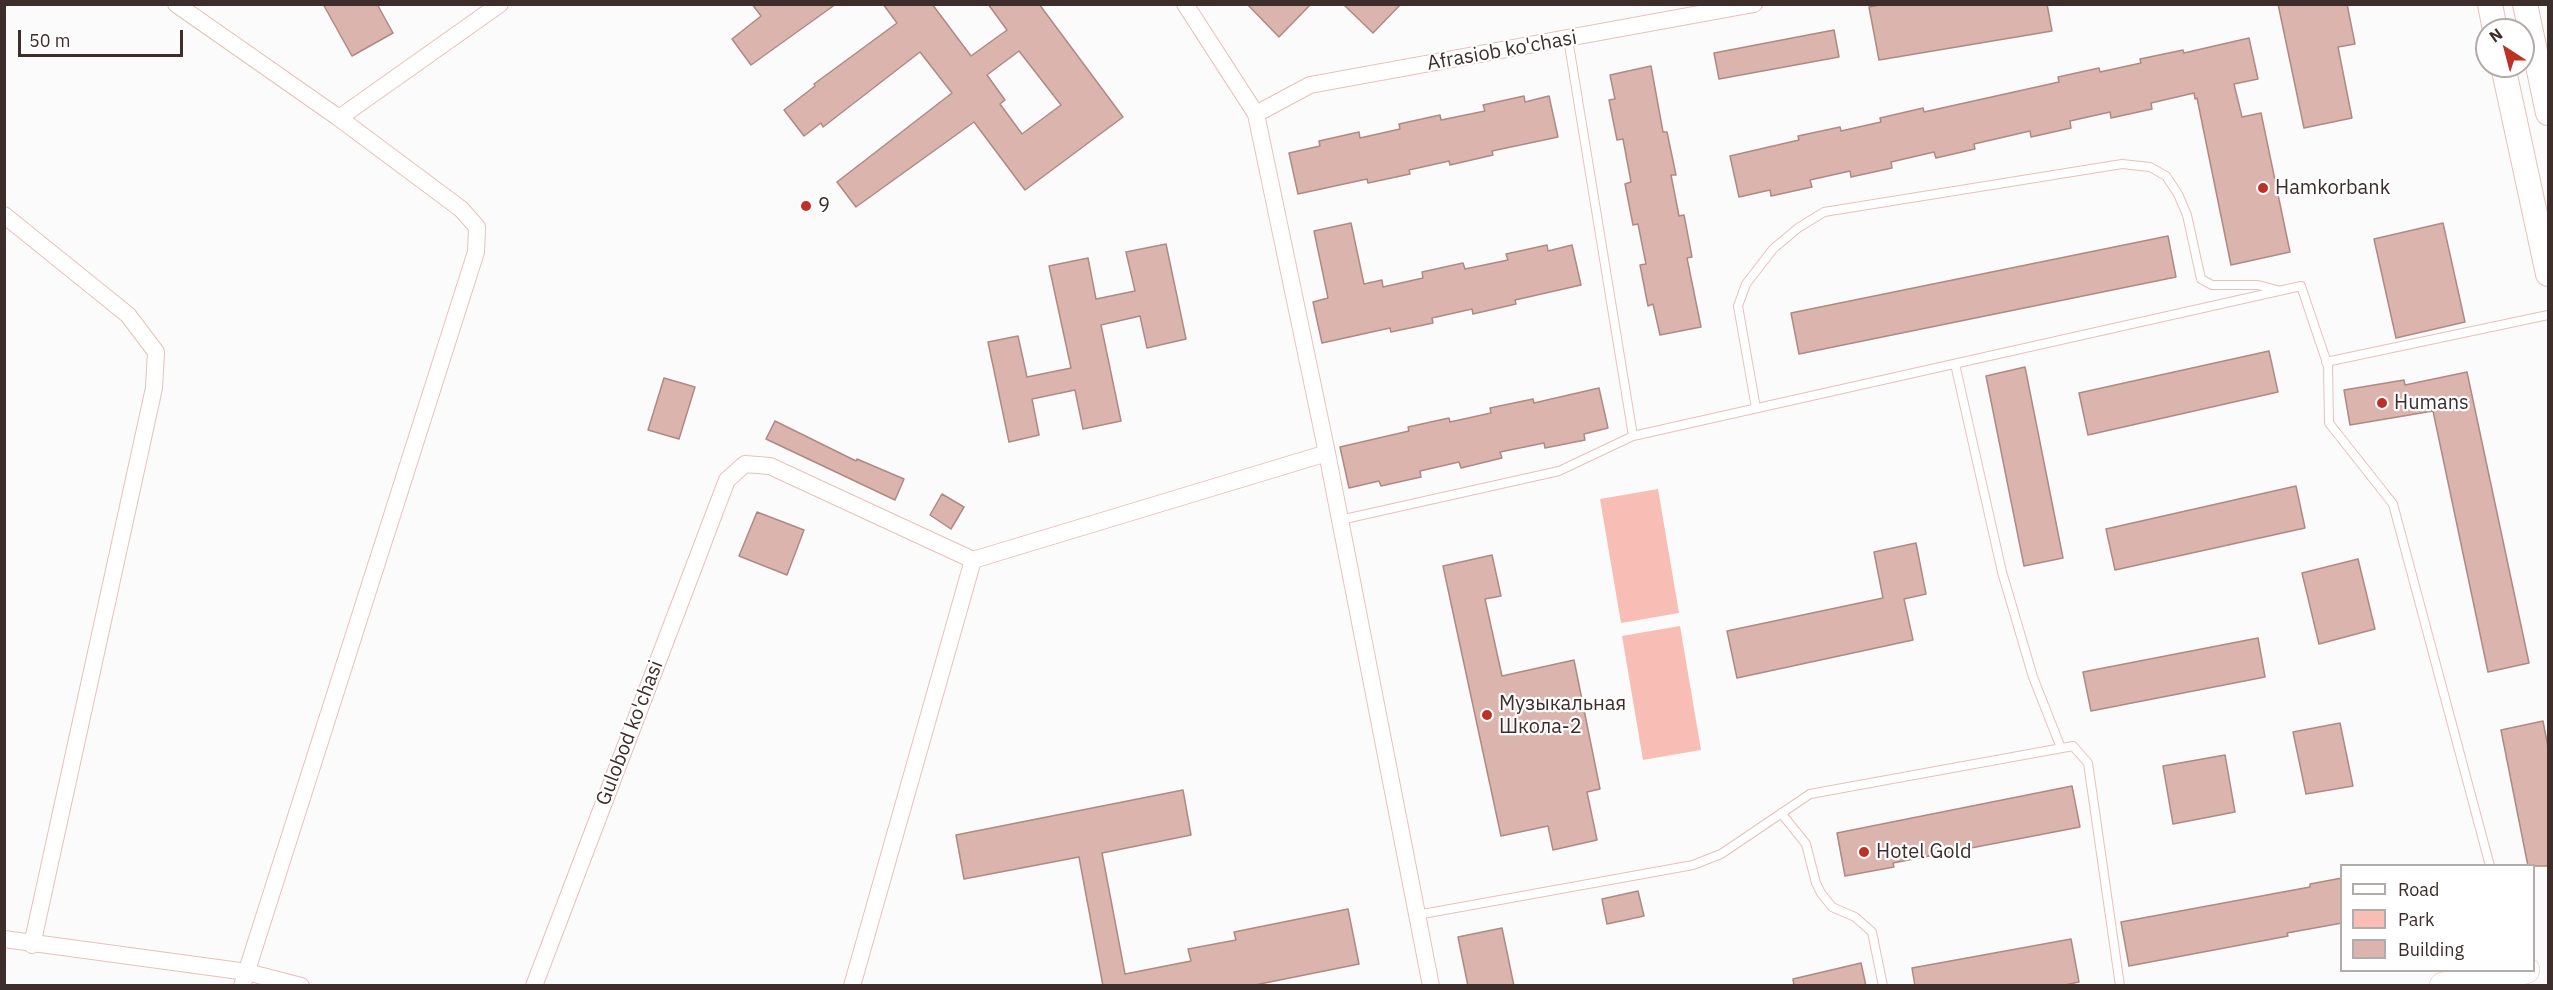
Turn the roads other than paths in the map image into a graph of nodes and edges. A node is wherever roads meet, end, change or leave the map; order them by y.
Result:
1 (176, 4) edge
2 (500, 4) edge
3 (1185, 4) edge
4 (1754, 4) edge
5 (2525, 4) edge
6 (1568, 39) junction
7 (2506, 78) edge
8 (2548, 113) edge
9 (1256, 114) junction
10 (339, 118) junction
11 (4, 215) edge
12 (2548, 274) edge
13 (2279, 291) junction
14 (2548, 315) edge
15 (2326, 362) junction
16 (1955, 364) junction
17 (1756, 408) junction
18 (1632, 436) junction
19 (1327, 453) junction
20 (1340, 520) junction
21 (974, 560) junction
22 (2061, 748) junction
23 (1781, 813) junction
24 (2489, 864) edge
25 (1417, 915) junction
26 (4, 939) edge
27 (32, 945) junction
28 (2518, 972) edge
29 (244, 979) edge
30 (301, 986) edge
31 (534, 986) edge
32 (852, 986) edge
33 (1431, 986) edge
34 (1883, 986) edge
35 (2120, 986) edge
36 (2443, 986) edge

1 - 10 street
2 - 10 street
3 - 9 street
4 - 6 street, Afrasiob ko'chasi
5 - 8 main road
6 - 9 street, Afrasiob ko'chasi
6 - 18 lane
7 - 12 main road
9 - 19 street
10 - 29 street
11 - 27 street
13 - 15 lane
13 - 16 lane
13 - 17 lane
14 - 15 lane
15 - 24 lane
16 - 17 lane
16 - 22 lane
17 - 18 lane
18 - 20 lane
19 - 20 street
19 - 21 street
20 - 25 street
21 - 31 street, Gulobod ko'chasi
21 - 32 street
22 - 23 lane
22 - 35 lane
23 - 25 lane
23 - 34 lane
25 - 33 street
26 - 27 street
27 - 29 street
28 - 36 main road
29 - 30 street

